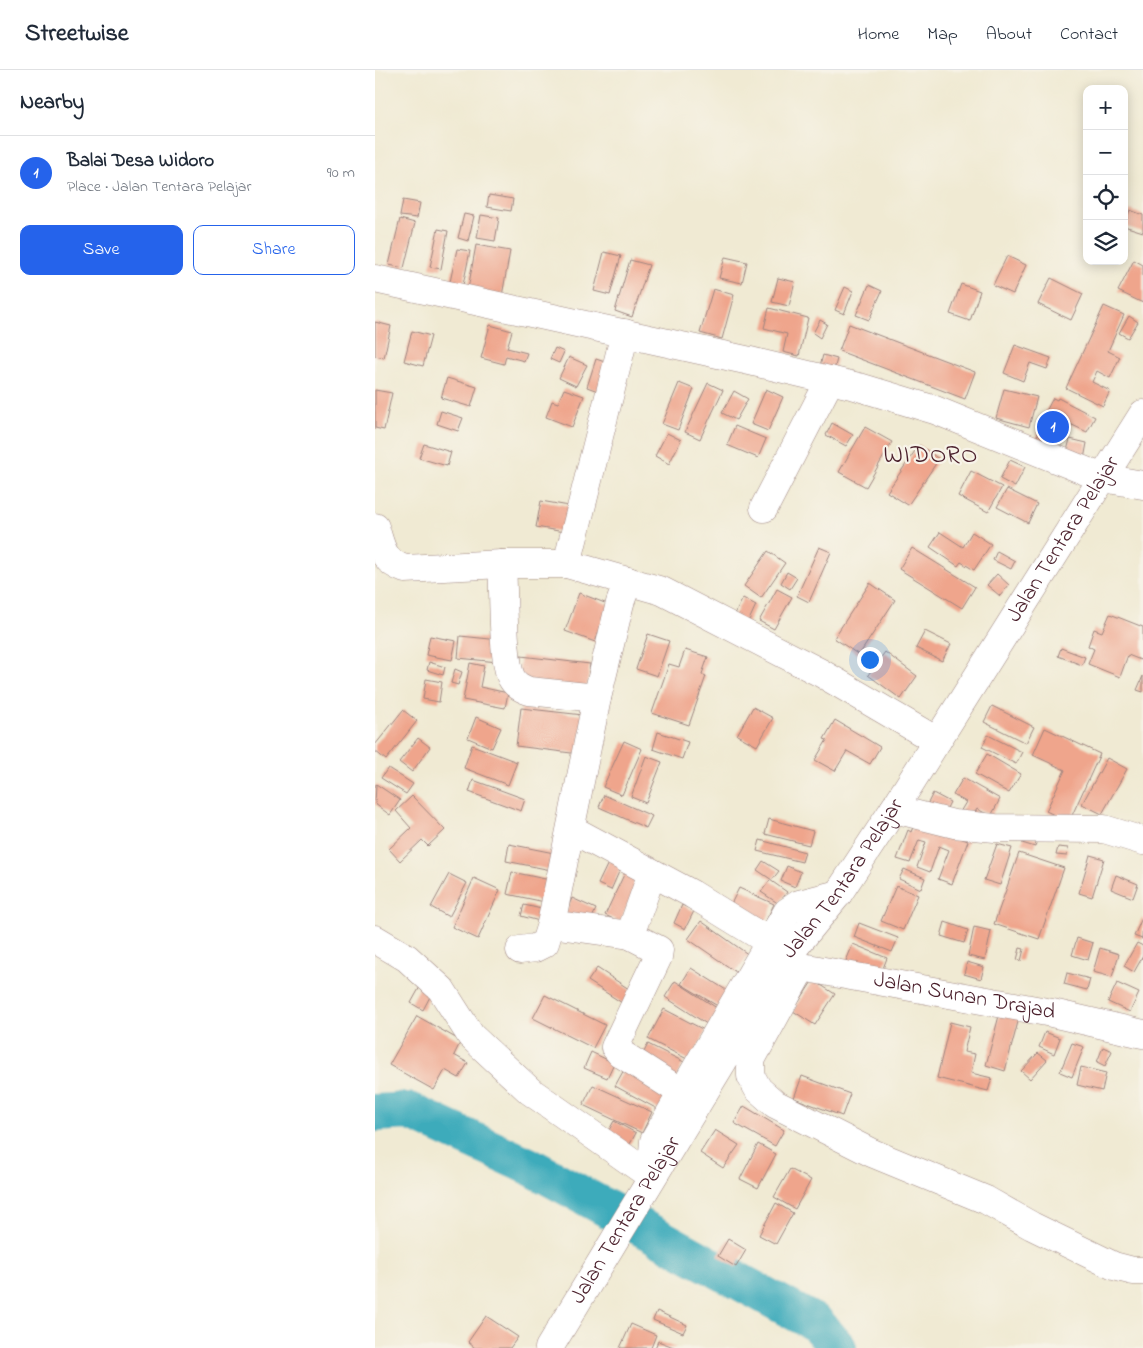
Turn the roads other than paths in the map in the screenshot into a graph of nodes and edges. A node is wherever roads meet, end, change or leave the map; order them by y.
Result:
1 (375, 279) edge
2 (625, 334) junction
3 (830, 380) junction
4 (1143, 414) edge
5 (1103, 478) junction
6 (1143, 485) edge
7 (764, 508) dead end
8 (375, 526) edge
9 (502, 564) junction
10 (567, 564) junction
11 (627, 581) junction
12 (597, 698) junction
13 (937, 741) junction
14 (894, 809) junction
15 (571, 829) junction
16 (1143, 840) edge
17 (652, 873) junction
18 (551, 924) junction
19 (630, 935) junction
20 (375, 939) edge
21 (520, 950) dead end
22 (785, 955) junction
23 (1143, 1034) edge
24 (681, 1092) junction
25 (649, 1181) junction
26 (1143, 1271) edge
27 (549, 1348) edge

1 - 2 street
2 - 3 street
2 - 10 street
3 - 5 street
3 - 7 street
4 - 5 street, Jalan Tentara Pelajar
5 - 6 street
5 - 13 street, Jalan Tentara Pelajar
8 - 9 street
9 - 10 street
9 - 12 street
10 - 11 street
11 - 12 street
11 - 13 street
12 - 15 street
13 - 14 street, Jalan Tentara Pelajar
14 - 16 street
14 - 22 street, Jalan Tentara Pelajar
15 - 17 street
15 - 18 street
17 - 19 street
17 - 22 street
18 - 19 street
18 - 21 street
19 - 24 street
20 - 25 street
22 - 23 street, Jalan Sunan Drajad
22 - 24 street
22 - 25 street, Jalan Tentara Pelajar
22 - 26 street
24 - 25 street
25 - 27 street, Jalan Tentara Pelajar

